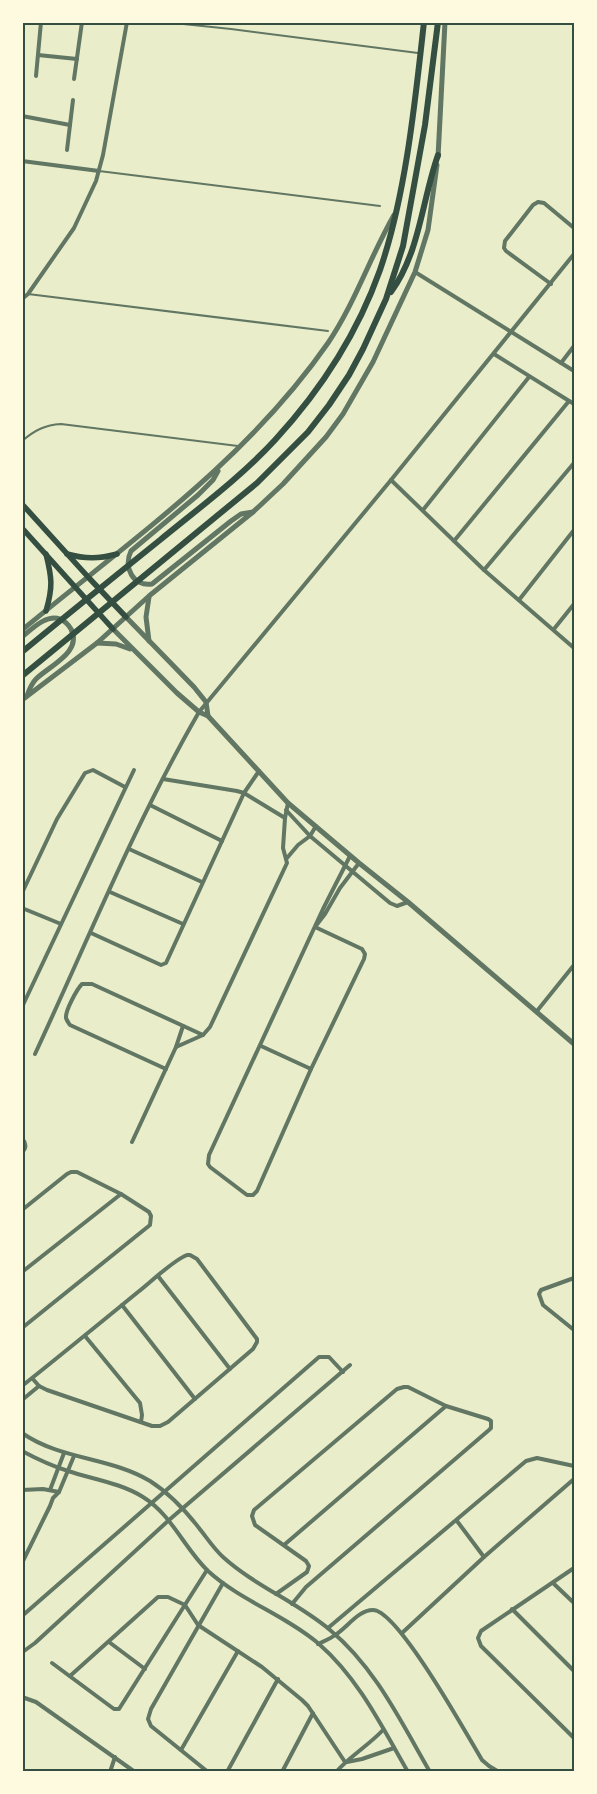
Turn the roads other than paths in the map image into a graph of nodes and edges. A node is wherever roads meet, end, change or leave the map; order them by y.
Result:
1 (41, 22) edge
2 (82, 22) edge
3 (127, 22) edge
4 (164, 22) edge
5 (424, 22) edge
6 (438, 22) edge
7 (445, 22) edge
8 (420, 54) junction
9 (38, 55) junction
10 (77, 59) junction
11 (36, 76) dead end
12 (74, 79) dead end
13 (73, 100) dead end
14 (22, 116) edge
15 (70, 125) junction
16 (67, 150) dead end
17 (438, 155) junction
18 (22, 161) edge
19 (99, 171) junction
20 (380, 206) dead end
21 (395, 212) junction
22 (574, 228) edge
23 (574, 254) edge
24 (414, 272) junction
25 (550, 284) junction
26 (28, 294) junction
27 (22, 299) edge
28 (386, 299) junction
29 (328, 331) dead end
30 (512, 332) junction
31 (574, 346) edge
32 (494, 354) junction
33 (560, 363) junction
34 (574, 371) edge
35 (529, 377) junction
36 (569, 401) junction
37 (574, 404) edge
38 (22, 441) edge
39 (242, 446) junction
40 (574, 463) edge
41 (221, 466) junction
42 (391, 480) junction
43 (22, 504) edge
44 (423, 510) junction
45 (253, 512) junction
46 (22, 528) edge
47 (574, 530) edge
48 (454, 541) junction
49 (45, 552) junction
50 (66, 553) junction
51 (117, 554) junction
52 (484, 570) junction
53 (88, 578) junction
54 (76, 589) junction
55 (149, 596) junction
56 (519, 600) junction
57 (574, 604) edge
58 (46, 611) junction
59 (126, 617) junction
60 (112, 629) junction
61 (554, 629) junction
62 (22, 630) edge
63 (22, 637) edge
64 (150, 641) junction
65 (97, 642) junction
66 (574, 648) edge
67 (135, 651) junction
68 (22, 652) edge
69 (22, 676) edge
70 (24, 698) edge
71 (206, 702) junction
72 (199, 712) junction
73 (208, 716) junction
74 (134, 770) dead end
75 (259, 771) junction
76 (163, 779) junction
77 (125, 787) junction
78 (244, 793) junction
79 (288, 803) junction
80 (150, 805) junction
81 (286, 810) junction
82 (285, 818) junction
83 (316, 826) junction
84 (310, 836) junction
85 (222, 841) junction
86 (129, 849) junction
87 (350, 856) junction
88 (287, 858) junction
89 (359, 863) junction
90 (344, 866) junction
91 (353, 873) junction
92 (202, 882) junction
93 (110, 892) junction
94 (22, 893) edge
95 (408, 902) junction
96 (22, 908) edge
97 (61, 924) junction
98 (183, 924) junction
99 (315, 927) junction
100 (91, 933) junction
101 (574, 966) edge
102 (22, 1007) edge
103 (537, 1011) junction
104 (183, 1026) junction
105 (203, 1035) junction
106 (574, 1044) edge
107 (261, 1046) junction
108 (176, 1047) junction
109 (35, 1054) dead end
110 (166, 1069) junction
111 (311, 1069) junction
112 (22, 1138) edge
113 (132, 1142) dead end
114 (22, 1152) edge
115 (121, 1194) junction
116 (22, 1210) edge
117 (22, 1272) edge
118 (158, 1276) junction
119 (574, 1278) edge
120 (122, 1306) junction
121 (22, 1328) edge
122 (574, 1330) edge
123 (84, 1336) junction
124 (350, 1365) dead end
125 (230, 1369) junction
126 (343, 1372) junction
127 (32, 1378) junction
128 (22, 1386) edge
129 (39, 1386) junction
130 (194, 1399) junction
131 (22, 1400) edge
132 (446, 1406) junction
133 (140, 1422) junction
134 (22, 1434) edge
135 (22, 1451) edge
136 (64, 1453) junction
137 (74, 1456) junction
138 (574, 1466) edge
139 (58, 1468) junction
140 (68, 1471) junction
141 (574, 1479) edge
142 (22, 1490) edge
143 (50, 1490) junction
144 (164, 1491) junction
145 (59, 1492) junction
146 (53, 1498) junction
147 (152, 1505) junction
148 (183, 1508) junction
149 (169, 1520) junction
150 (457, 1521) junction
151 (284, 1545) junction
152 (484, 1557) junction
153 (22, 1563) edge
154 (574, 1568) edge
155 (207, 1570) junction
156 (223, 1583) junction
157 (553, 1583) junction
158 (276, 1594) junction
159 (574, 1603) edge
160 (292, 1604) junction
161 (185, 1606) junction
162 (512, 1610) junction
163 (22, 1616) edge
164 (198, 1625) junction
165 (328, 1628) junction
166 (402, 1633) junction
167 (336, 1635) junction
168 (109, 1642) junction
169 (318, 1644) junction
170 (23, 1651) edge
171 (238, 1651) junction
172 (52, 1663) dead end
173 (145, 1669) junction
174 (574, 1671) edge
175 (70, 1676) junction
176 (278, 1679) junction
177 (22, 1697) edge
178 (313, 1713) junction
179 (383, 1730) junction
180 (574, 1738) edge
181 (394, 1748) junction
182 (181, 1750) junction
183 (115, 1756) junction
184 (345, 1762) junction
185 (110, 1772) edge
186 (135, 1772) edge
187 (208, 1772) edge
188 (227, 1772) edge
189 (282, 1772) edge
190 (336, 1772) edge
191 (408, 1772) edge
192 (430, 1772) edge
193 (499, 1772) edge

1 - 9 street
2 - 10 street
3 - 19 street
4 - 8 lane
5 - 8 main road
6 - 28 main road
7 - 17 street
8 - 21 main road
9 - 10 street
9 - 11 street
10 - 12 street
13 - 15 street
14 - 15 street
15 - 16 street
17 - 24 street
17 - 28 main road
18 - 19 street
19 - 20 lane
19 - 26 street
21 - 39 street
21 - 68 main road
22 - 25 street
23 - 25 street
24 - 30 street
24 - 45 street
25 - 30 street
26 - 27 street
26 - 29 lane
28 - 69 main road
30 - 32 street
30 - 33 street
31 - 33 street
32 - 35 street
32 - 42 street
33 - 34 street
35 - 36 street
35 - 44 street
36 - 37 street
36 - 48 street
38 - 39 lane
39 - 41 street
40 - 52 street
41 - 45 street
41 - 51 street
42 - 44 street
42 - 71 street
43 - 50 main road
44 - 48 street
45 - 55 street
46 - 49 main road
47 - 56 street
48 - 52 street
49 - 54 main road
49 - 58 main road
50 - 51 main road
50 - 53 main road
51 - 53 street
52 - 56 street
53 - 54 street
53 - 59 main road
54 - 58 street
54 - 60 main road
55 - 59 street
55 - 64 street
56 - 61 street
57 - 61 street
58 - 62 street
59 - 60 street
59 - 64 street
60 - 65 street
60 - 67 street
61 - 66 street
63 - 70 street
64 - 71 street
65 - 67 street
65 - 70 street
67 - 72 street
71 - 72 street
71 - 73 street
72 - 73 street
72 - 76 street
73 - 75 street
74 - 77 street
75 - 78 street
75 - 79 street
76 - 78 street
76 - 80 street
77 - 94 street
77 - 97 street
78 - 82 street
78 - 85 street
79 - 81 street
79 - 83 street
80 - 85 street
80 - 86 street
81 - 82 street
81 - 84 street
82 - 88 street
83 - 84 street
83 - 87 street
84 - 88 street
84 - 90 street
85 - 92 street
86 - 92 street
86 - 93 street
87 - 89 street
87 - 90 street
88 - 105 street
89 - 91 street
89 - 95 street
90 - 91 street
90 - 99 street
91 - 95 street
91 - 99 street
92 - 98 street
93 - 98 street
93 - 100 street
95 - 103 street
96 - 97 street
97 - 102 street
98 - 100 street
99 - 107 street
99 - 111 street
100 - 109 street
101 - 103 street
103 - 106 street
104 - 105 street
104 - 108 street
104 - 110 street
105 - 108 street
107 - 111 street
107 - 111 street
108 - 110 street
110 - 113 street
112 - 114 street
115 - 116 street
115 - 117 street
115 - 121 street
118 - 120 street
118 - 125 street
118 - 125 street
119 - 122 street
120 - 123 street
120 - 130 street
123 - 127 street
123 - 133 street
124 - 126 street
125 - 130 street
126 - 144 street
126 - 148 street
127 - 128 street
127 - 129 street
129 - 131 street
129 - 133 street
130 - 133 street
132 - 151 street
132 - 151 street
132 - 160 street
134 - 136 street
135 - 139 street
136 - 137 street
136 - 139 street
137 - 140 street
137 - 144 street
138 - 150 street
139 - 140 street
139 - 143 street
140 - 145 street
140 - 147 street
141 - 152 street
142 - 143 street
143 - 145 street
143 - 146 street
144 - 147 street
144 - 148 street
145 - 146 street
146 - 153 street
147 - 149 street
147 - 163 street
148 - 149 street
148 - 158 street
149 - 155 street
149 - 170 street
150 - 152 street
150 - 165 street
151 - 158 street
152 - 166 street
154 - 157 street
155 - 156 street
155 - 161 street
156 - 164 street
156 - 169 street
157 - 159 street
157 - 162 street
158 - 160 street
160 - 165 street
161 - 164 street
161 - 168 street
161 - 173 street
162 - 174 street
162 - 180 street
164 - 171 street
164 - 182 street
165 - 167 street
166 - 167 street
166 - 193 street
167 - 169 street
167 - 192 street
168 - 173 street
168 - 175 street
169 - 179 street
171 - 176 street
171 - 182 street
172 - 175 street
173 - 175 street
176 - 178 street
176 - 188 street
177 - 183 street
178 - 184 street
178 - 189 street
179 - 181 street
179 - 184 street
181 - 184 street
181 - 191 street
182 - 187 street
183 - 185 street
183 - 186 street
184 - 190 street

